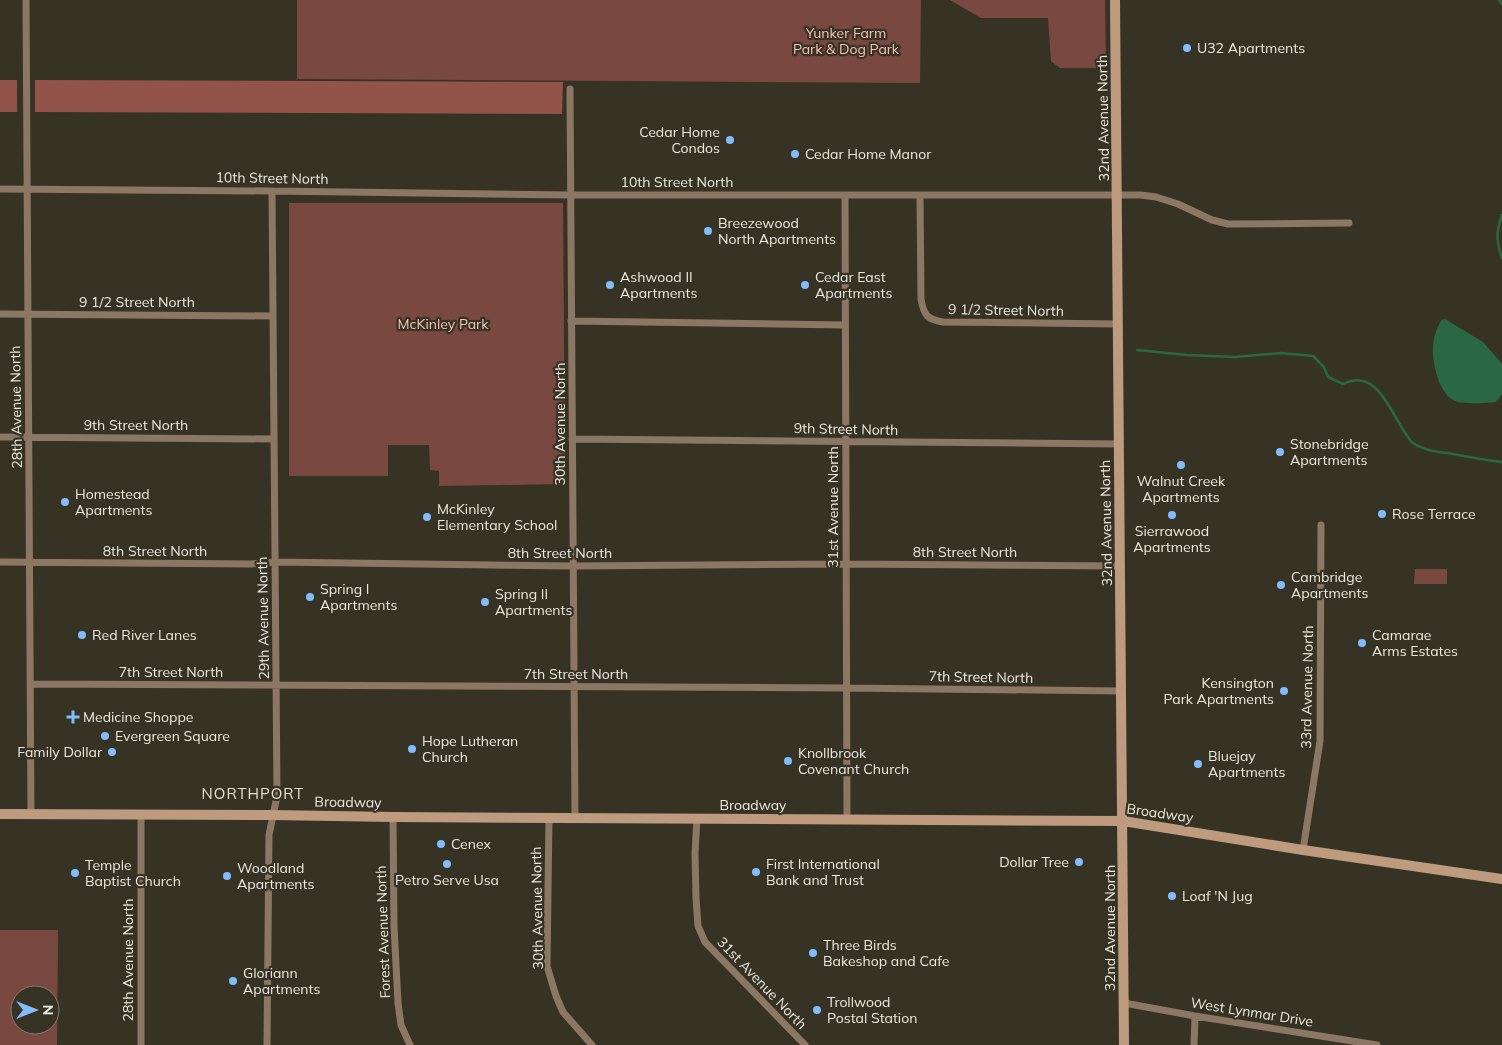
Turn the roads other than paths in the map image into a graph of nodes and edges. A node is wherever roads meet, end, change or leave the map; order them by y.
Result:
1 (26, 0) edge
2 (1115, 0) edge
3 (570, 89) dead end
4 (0, 189) edge
5 (27, 189) junction
6 (272, 191) junction
7 (571, 195) junction
8 (845, 195) junction
9 (920, 195) junction
10 (1117, 196) junction
11 (1349, 223) dead end
12 (0, 314) edge
13 (27, 314) junction
14 (273, 316) junction
15 (572, 322) junction
16 (1118, 324) junction
17 (844, 325) junction
18 (0, 437) edge
19 (29, 437) junction
20 (273, 439) junction
21 (572, 439) junction
22 (845, 442) junction
23 (1119, 444) junction
24 (1321, 525) dead end
25 (0, 562) edge
26 (29, 562) junction
27 (275, 562) junction
28 (846, 564) junction
29 (573, 566) junction
30 (1120, 566) junction
31 (31, 684) junction
32 (276, 685) junction
33 (574, 687) junction
34 (846, 688) junction
35 (1121, 691) junction
36 (0, 814) edge
37 (31, 814) junction
38 (141, 815) junction
39 (272, 815) junction
40 (393, 817) junction
41 (549, 818) junction
42 (575, 818) junction
43 (697, 818) junction
44 (847, 819) junction
45 (1123, 821) junction
46 (1303, 850) junction
47 (1502, 879) edge
48 (1124, 1003) junction
49 (1195, 1016) junction
50 (141, 1045) edge
51 (267, 1045) edge
52 (410, 1045) edge
53 (592, 1045) edge
54 (805, 1045) edge
55 (1124, 1045) edge
56 (1194, 1045) edge
57 (1377, 1045) edge

1 - 5 street, 28th Avenue North
2 - 10 street, 32nd Avenue North
3 - 7 street, 30th Avenue North
4 - 5 street, 10th Street North
5 - 6 street, 10th Street North
5 - 13 street, 28th Avenue North
6 - 7 street, 10th Street North
6 - 14 street, 29th Avenue North
7 - 8 street, 10th Street North
7 - 15 street, 30th Avenue North
8 - 9 street, 10th Street North
8 - 17 street, 31st Avenue North
9 - 10 street, 10th Street North
9 - 16 street, 9 1/2 Street North
10 - 11 street, 10th Street North
10 - 16 street, 32nd Avenue North
12 - 13 street, 9 1/2 Street North
13 - 14 street, 9 1/2 Street North
13 - 19 street, 28th Avenue North
14 - 20 street, 29th Avenue North
15 - 17 street
15 - 21 street, 30th Avenue North
16 - 23 street, 32nd Avenue North
17 - 22 street, 31st Avenue North
18 - 19 street, 9th Street North
19 - 20 street, 9th Street North
19 - 26 street, 28th Avenue North
20 - 27 street, 29th Avenue North
21 - 22 street, 9th Street North
21 - 29 street, 30th Avenue North
22 - 23 street, 9th Street North
22 - 28 street, 31st Avenue North
23 - 30 street, 32nd Avenue North
24 - 46 street, 33rd Avenue North
25 - 26 street, 8th Street North
26 - 27 street, 8th Street North
26 - 31 street, 28th Avenue North
27 - 29 street, 8th Street North
27 - 32 street, 29th Avenue North
28 - 29 street, 8th Street North
28 - 30 street, 8th Street North
28 - 34 street, 31st Avenue North
29 - 33 street, 30th Avenue North
30 - 35 street, 32nd Avenue North
31 - 32 street, 7th Street North
31 - 37 street, 28th Avenue North
32 - 33 street, 7th Street North
32 - 39 street, 29th Avenue North
33 - 34 street, 7th Street North
33 - 42 street, 30th Avenue North
34 - 35 street, 7th Street North
34 - 44 street, 31st Avenue North
35 - 45 street, 32nd Avenue North
36 - 37 street, Broadway
37 - 38 street, Broadway
38 - 39 street, Broadway
38 - 50 street, 28th Avenue North
39 - 40 street, Broadway
39 - 51 street, 29th Avenue North
40 - 41 street, Broadway
40 - 52 street, Forest Avenue North
41 - 42 street, Broadway
41 - 53 street, 30th Avenue North
42 - 43 street, Broadway
43 - 44 street, Broadway
43 - 54 street, 31st Avenue North
44 - 45 street, Broadway
45 - 46 street, Broadway
45 - 48 street, 32nd Avenue North
46 - 47 street, Broadway
48 - 49 street, West Lynmar Drive
48 - 55 street, 32nd Avenue North
49 - 56 street
49 - 57 street, West Lynmar Drive

